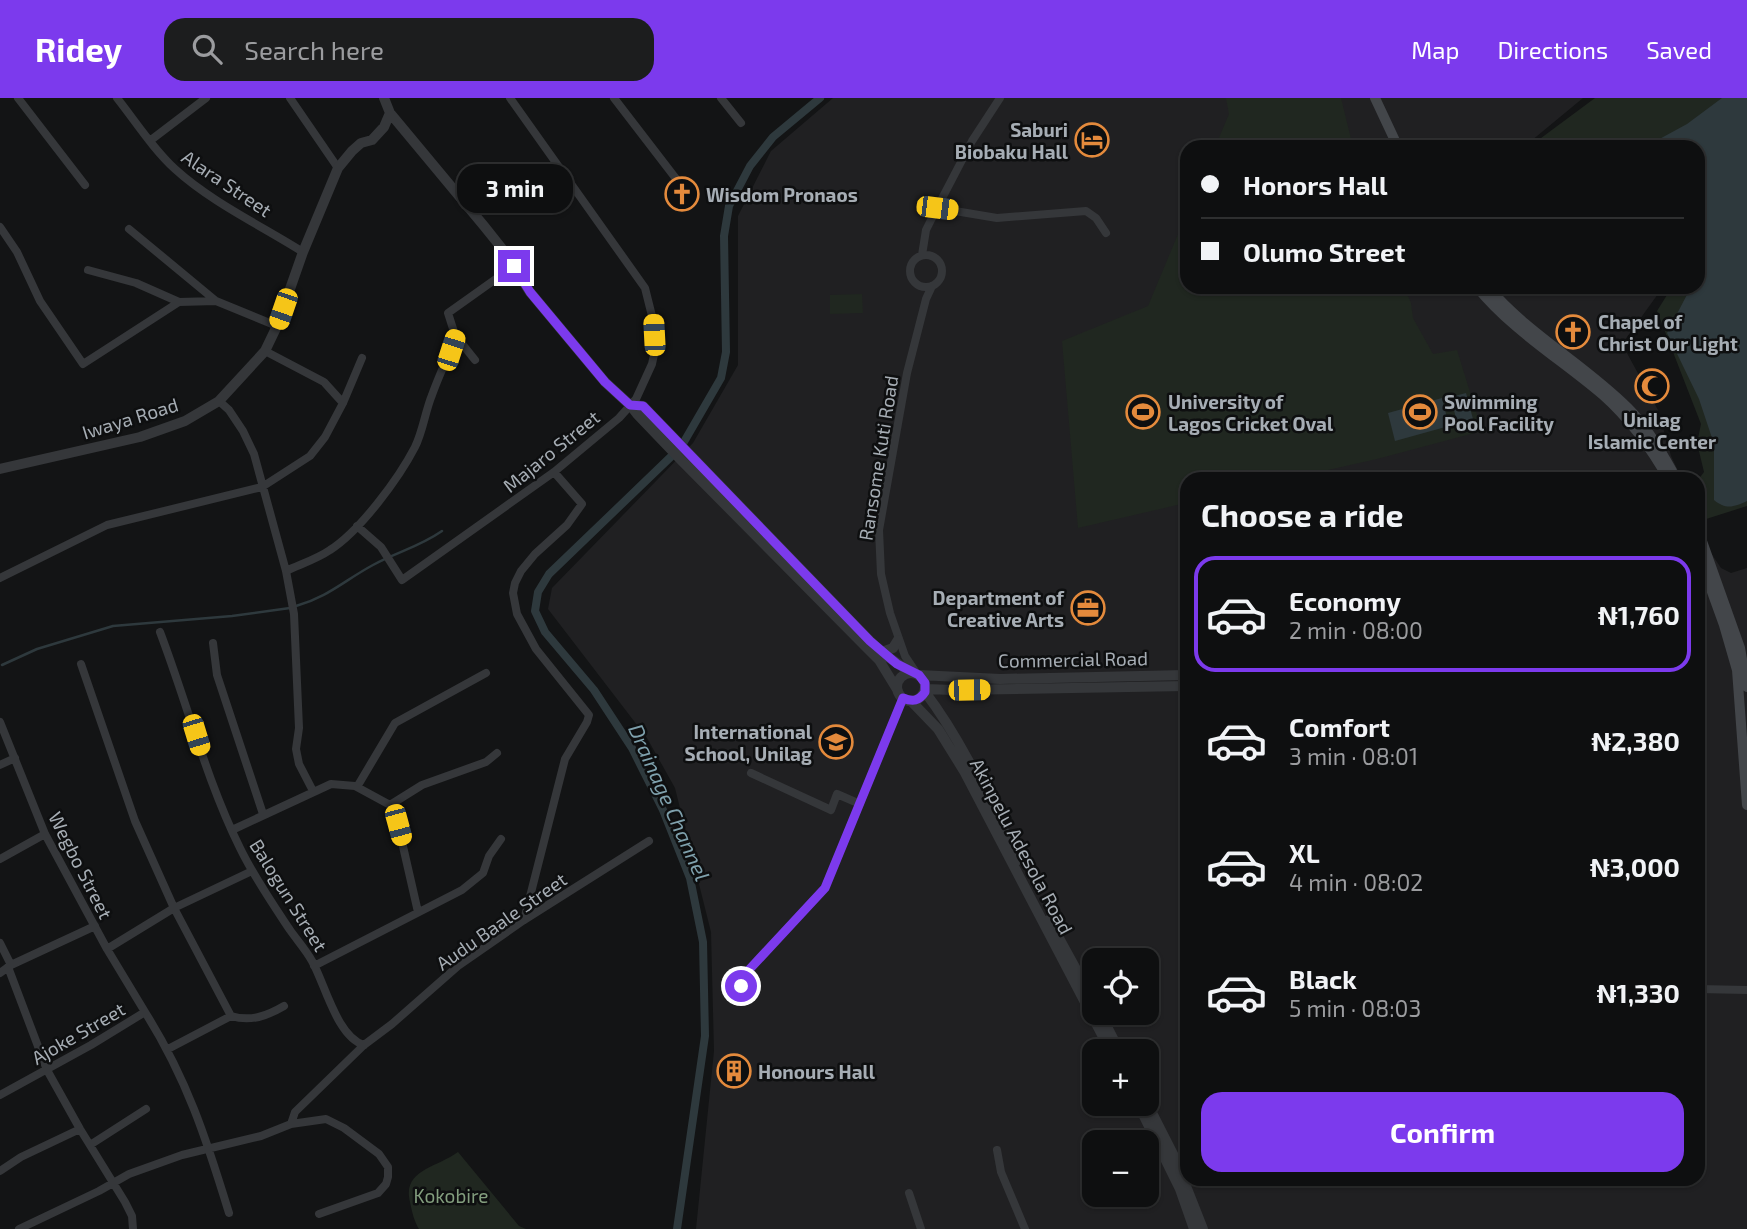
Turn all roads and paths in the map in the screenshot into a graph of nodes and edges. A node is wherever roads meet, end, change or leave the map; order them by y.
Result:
1 (18, 98) edge
2 (117, 98) edge
3 (206, 98) edge
4 (290, 98) edge
5 (384, 98) edge
6 (510, 98) edge
7 (614, 98) edge
8 (721, 98) edge
9 (1000, 98) edge
10 (1367, 98) edge
11 (1375, 98) edge
12 (390, 113) junction
13 (741, 123) dead end
14 (150, 140) junction
15 (1387, 140) edge
16 (1395, 140) edge
17 (338, 168) junction
18 (85, 185) dead end
19 (687, 192) dead end
20 (937, 208) junction
21 (0, 226) edge
22 (129, 229) dead end
23 (1105, 233) dead end
24 (303, 252) junction
25 (922, 255) junction
26 (514, 266) junction
27 (88, 270) dead end
28 (932, 286) junction
29 (1484, 294) edge
30 (1496, 294) edge
31 (216, 301) junction
32 (179, 302) junction
33 (277, 326) junction
34 (455, 335) junction
35 (265, 351) junction
36 (362, 358) dead end
37 (475, 359) dead end
38 (219, 401) junction
39 (343, 403) junction
40 (630, 405) junction
41 (684, 456) junction
42 (0, 469) edge
43 (554, 472) junction
44 (1664, 472) edge
45 (1672, 472) edge
46 (262, 486) junction
47 (357, 526) junction
48 (1705, 550) edge
49 (286, 571) junction
50 (1705, 572) edge
51 (0, 578) edge
52 (160, 632) dead end
53 (898, 640) junction
54 (213, 643) dead end
55 (882, 652) junction
56 (81, 664) dead end
57 (486, 673) dead end
58 (916, 674) junction
59 (1180, 675) edge
60 (1180, 686) edge
61 (1747, 687) edge
62 (925, 690) junction
63 (904, 697) junction
64 (0, 722) edge
65 (497, 754) dead end
66 (15, 758) junction
67 (0, 765) edge
68 (751, 773) dead end
69 (357, 787) junction
70 (313, 791) junction
71 (860, 804) junction
72 (390, 805) junction
73 (1747, 805) edge
74 (263, 814) junction
75 (232, 830) junction
76 (45, 834) junction
77 (501, 839) dead end
78 (649, 841) dead end
79 (0, 859) edge
80 (252, 871) junction
81 (174, 908) junction
82 (418, 912) junction
83 (524, 920) junction
84 (95, 926) junction
85 (0, 943) edge
86 (107, 949) junction
87 (314, 965) junction
88 (6, 969) edge
89 (746, 973) dead end
90 (1082, 979) edge
91 (1705, 989) edge
92 (1747, 990) edge
93 (284, 1006) dead end
94 (145, 1012) junction
95 (231, 1016) junction
96 (1104, 1039) edge
97 (364, 1045) junction
98 (168, 1049) junction
99 (47, 1070) junction
100 (0, 1095) edge
101 (146, 1109) dead end
102 (1144, 1116) edge
103 (1154, 1116) edge
104 (291, 1124) junction
105 (80, 1129) junction
106 (90, 1145) junction
107 (210, 1150) junction
108 (997, 1150) dead end
109 (1180, 1169) edge
110 (0, 1171) edge
111 (113, 1182) junction
112 (1187, 1186) edge
113 (909, 1194) dead end
114 (229, 1213) dead end
115 (319, 1214) dead end
116 (19, 1229) edge
117 (133, 1229) edge
118 (921, 1229) edge
119 (1025, 1229) edge
120 (1194, 1229) edge
121 (1203, 1229) edge

1 - 18 street
2 - 14 street, Alara Street
3 - 14 street
4 - 17 street
5 - 12 street
6 - 40 street, Majaro Street
7 - 19 street
8 - 13 street
9 - 20 street
10 - 15 main road
11 - 16 main road
12 - 17 street, Iwaya Road
12 - 26 street
14 - 24 street, Alara Street
17 - 24 street, Iwaya Road
20 - 23 street
20 - 25 street
21 - 32 street
22 - 31 street
24 - 33 street, Iwaya Road
25 - 28 street
25 - 28 street
26 - 34 street
26 - 40 street
27 - 32 street
28 - 53 street, Ransome Kuti Road
29 - 44 main road
30 - 45 main road
31 - 32 street
31 - 33 street
33 - 35 street, Iwaya Road
34 - 37 street
34 - 47 street
35 - 38 street, Iwaya Road
35 - 39 street
36 - 39 street
38 - 42 street, Iwaya Road
38 - 46 street
39 - 46 street
40 - 41 street
40 - 43 street, Majaro Street
41 - 55 street
41 - 63 street, Akinpelu Adesola Road
43 - 47 street, Majaro Street
43 - 83 street
46 - 49 street
46 - 51 street
47 - 49 street
48 - 61 main road
49 - 70 street
50 - 73 main road
52 - 75 street, Balogun Street
53 - 55 street
53 - 58 street, Ransome Kuti Road
54 - 74 street
55 - 58 street
56 - 81 street
57 - 69 street
58 - 59 street, Commercial Road
58 - 62 street
58 - 63 street
60 - 62 street, Commercial Road
62 - 63 street
62 - 90 street, Akinpelu Adesola Road
63 - 71 street
63 - 96 street, Akinpelu Adesola Road
64 - 66 street, Wegbo Street
65 - 72 street
66 - 67 street
66 - 76 street, Wegbo Street
68 - 71 street
69 - 70 street
69 - 72 street
70 - 74 street
71 - 89 street
72 - 82 street
74 - 75 street
75 - 80 street, Balogun Street
76 - 79 street
76 - 84 street, Wegbo Street
77 - 82 street
78 - 83 street, Audu Baale Street
80 - 81 street, Wegbo Street
80 - 87 street, Balogun Street
81 - 86 street, Wegbo Street
81 - 95 street
82 - 87 street
83 - 97 street, Audu Baale Street
84 - 86 street, Wegbo Street
84 - 88 street
85 - 88 street
86 - 94 street, Ajoke Street
87 - 97 street, Balogun Street
88 - 99 street
91 - 92 street
93 - 95 street
94 - 98 street
94 - 99 street, Ajoke Street
95 - 98 street
97 - 104 street, Audu Baale Street
98 - 107 street
99 - 100 street, Ajoke Street
99 - 105 street
101 - 106 street
102 - 120 street
103 - 109 street
104 - 107 street
104 - 115 street
105 - 106 street
105 - 110 street
106 - 111 street
107 - 111 street
107 - 114 street
108 - 119 street
111 - 116 street
111 - 117 street
112 - 121 street
113 - 118 street

